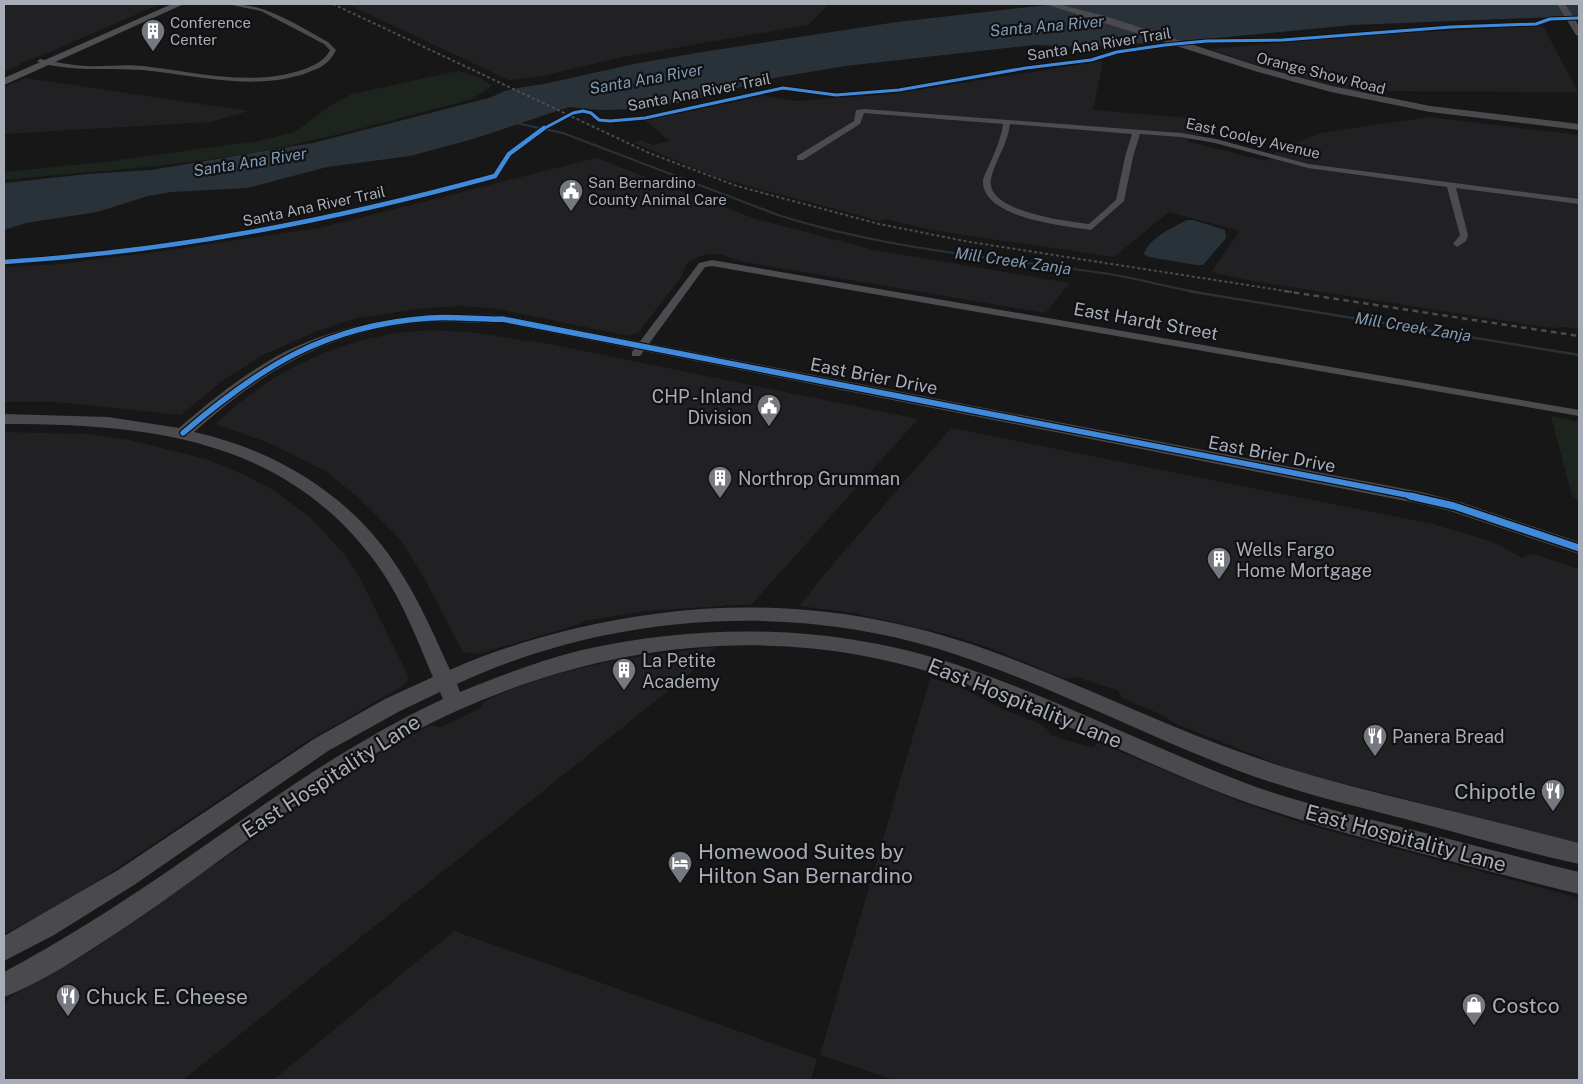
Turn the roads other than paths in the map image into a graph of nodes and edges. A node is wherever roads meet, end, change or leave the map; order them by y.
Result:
1 (169, 4) edge
2 (180, 4) edge
3 (230, 4) edge
4 (1049, 4) edge
5 (1561, 4) edge
6 (1579, 33) edge
7 (43, 62) junction
8 (1269, 75) junction
9 (4, 77) edge
10 (4, 82) edge
11 (1007, 121) junction
12 (1579, 127) edge
13 (1137, 131) junction
14 (1579, 131) edge
15 (800, 158) dead end
16 (1451, 185) junction
17 (1579, 202) edge
18 (1457, 244) dead end
19 (638, 350) junction
20 (1579, 413) edge
21 (4, 418) edge
22 (183, 433) junction
23 (1579, 548) edge
24 (1579, 558) edge
25 (444, 679) junction
26 (455, 702) junction
27 (1579, 854) edge
28 (1579, 883) edge
29 (4, 949) edge
30 (4, 985) edge

1 - 7 main road
2 - 7 main road
3 - 7 street
4 - 8 main road, Orange Show Road
5 - 6 main road
7 - 9 main road
7 - 10 main road
8 - 12 main road, Orange Show Road
8 - 14 main road, Orange Show Road
11 - 13 street, East Cooley Avenue
11 - 13 street
11 - 15 street, East Cooley Avenue
13 - 16 street, East Cooley Avenue
16 - 17 street, East Cooley Avenue
16 - 18 street
19 - 20 street, East Hardt Street
19 - 22 main road, East Brier Drive
19 - 23 main road, East Brier Drive
19 - 24 main road, East Brier Drive
21 - 22 main road
22 - 25 main road
25 - 26 main road
25 - 27 main road, East Hospitality Lane
25 - 29 main road, East Hospitality Lane
26 - 28 main road, East Hospitality Lane
26 - 30 main road, East Hospitality Lane

